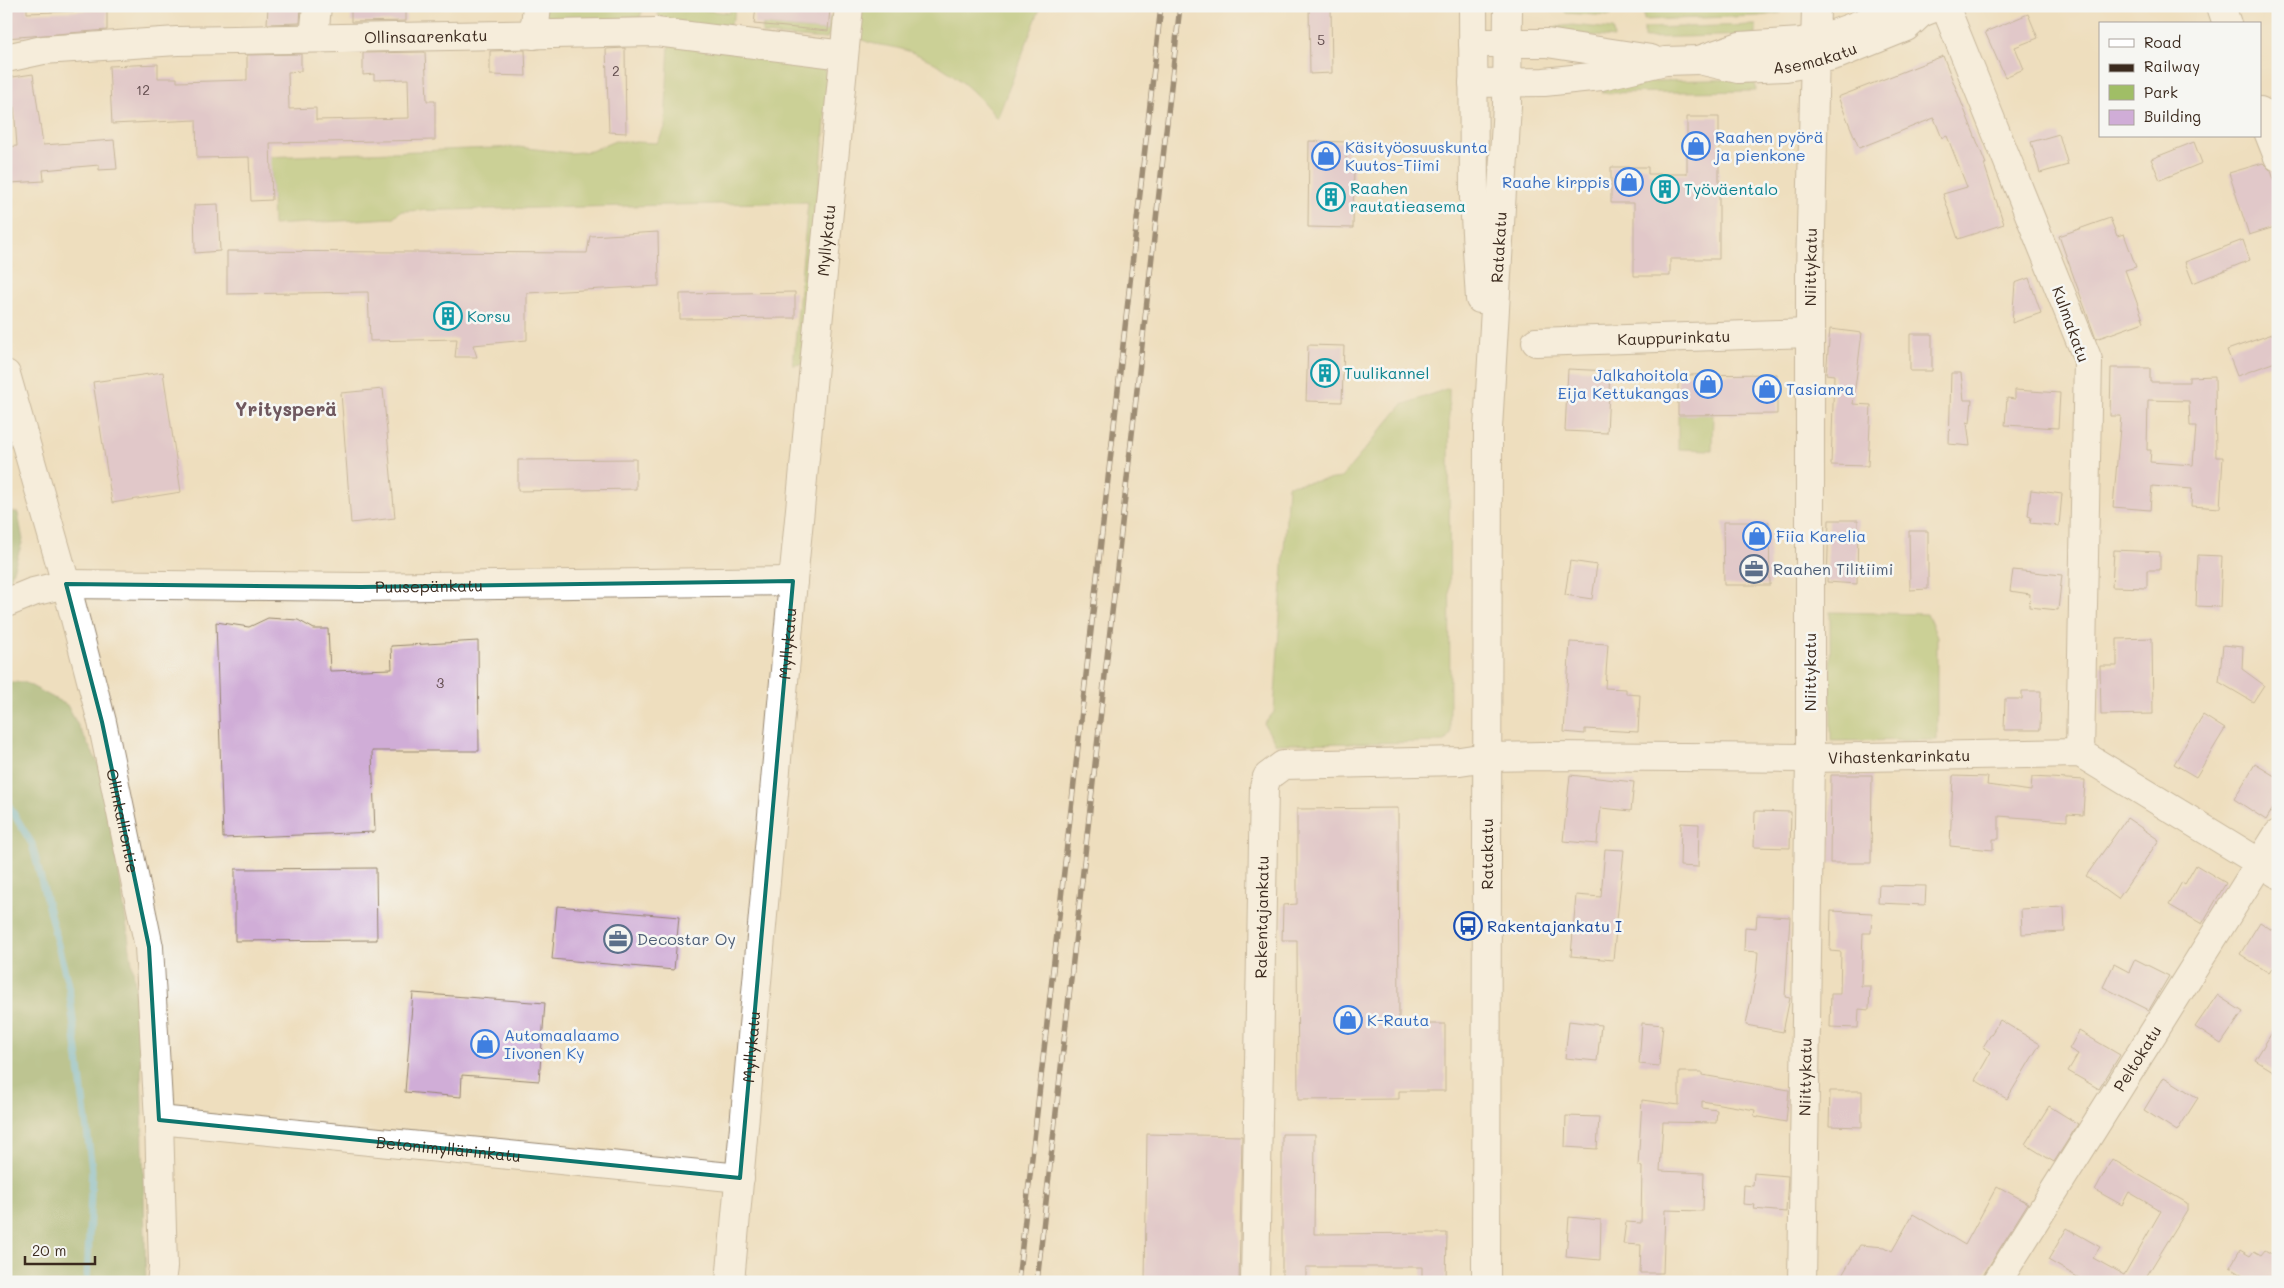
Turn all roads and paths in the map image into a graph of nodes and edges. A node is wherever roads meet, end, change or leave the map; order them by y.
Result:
1 (317, 6) edge
2 (537, 6) edge
3 (849, 6) edge
4 (1473, 6) edge
5 (1508, 6) edge
6 (1816, 6) edge
7 (2220, 6) edge
8 (1935, 8) edge
9 (2226, 22) edge
10 (534, 35) junction
11 (314, 38) junction
12 (1508, 42) junction
13 (1473, 43) junction
14 (1815, 50) junction
15 (844, 55) junction
16 (6, 58) edge
17 (1665, 61) junction
18 (1507, 82) junction
19 (1473, 83) junction
20 (2262, 116) edge
21 (2278, 157) edge
22 (1810, 333) junction
23 (1536, 342) dead end
24 (6, 374) edge
25 (1488, 428) junction
26 (792, 581) junction
27 (66, 584) junction
28 (6, 603) edge
29 (2080, 753) junction
30 (1486, 757) junction
31 (1810, 758) junction
32 (2278, 834) edge
33 (2269, 868) edge
34 (159, 1120) junction
35 (740, 1178) junction
36 (1804, 1281) edge
37 (161, 1282) edge
38 (730, 1282) edge
39 (1255, 1282) edge
40 (1486, 1282) edge
41 (1997, 1282) edge

1 - 11 street
2 - 10 street
3 - 15 street, Myllykatu
4 - 13 street, Ratakatu
5 - 12 street, Ratakatu
6 - 14 street, Niittykatu
7 - 9 street
8 - 14 street, Asemakatu
8 - 29 street, Kulmakatu
10 - 11 street, Ollinsaarenkatu
10 - 15 street, Ollinsaarenkatu
11 - 16 street, Ollinsaarenkatu
12 - 13 street, Asemakatu
12 - 17 street, Asemakatu
12 - 18 street, Ratakatu
13 - 19 street, Ratakatu
14 - 17 street, Asemakatu
14 - 22 street, Niittykatu
15 - 26 street, Myllykatu
17 - 18 street, Asemakatu
18 - 19 street, Asemakatu
18 - 25 street, Ratakatu
19 - 25 street, Ratakatu
20 - 21 street
22 - 23 street, Kauppurinkatu
22 - 31 street, Niittykatu
24 - 27 street, Ollinkalliontie
25 - 30 street, Ratakatu
26 - 27 street, Puusepänkatu
26 - 35 street, Myllykatu
27 - 28 street, Puusepänkatu
27 - 34 street, Ollinkalliontie
29 - 31 street, Vihastenkarinkatu
29 - 33 street
30 - 31 street, Vihastenkarinkatu
30 - 39 street, Rakentajankatu
30 - 40 street, Ratakatu
31 - 36 street, Niittykatu
32 - 33 street, Peltokatu
33 - 41 street, Peltokatu
34 - 35 street, Betonimyllärinkatu
34 - 37 street, Ollinkalliontie
35 - 38 street, Myllykatu

